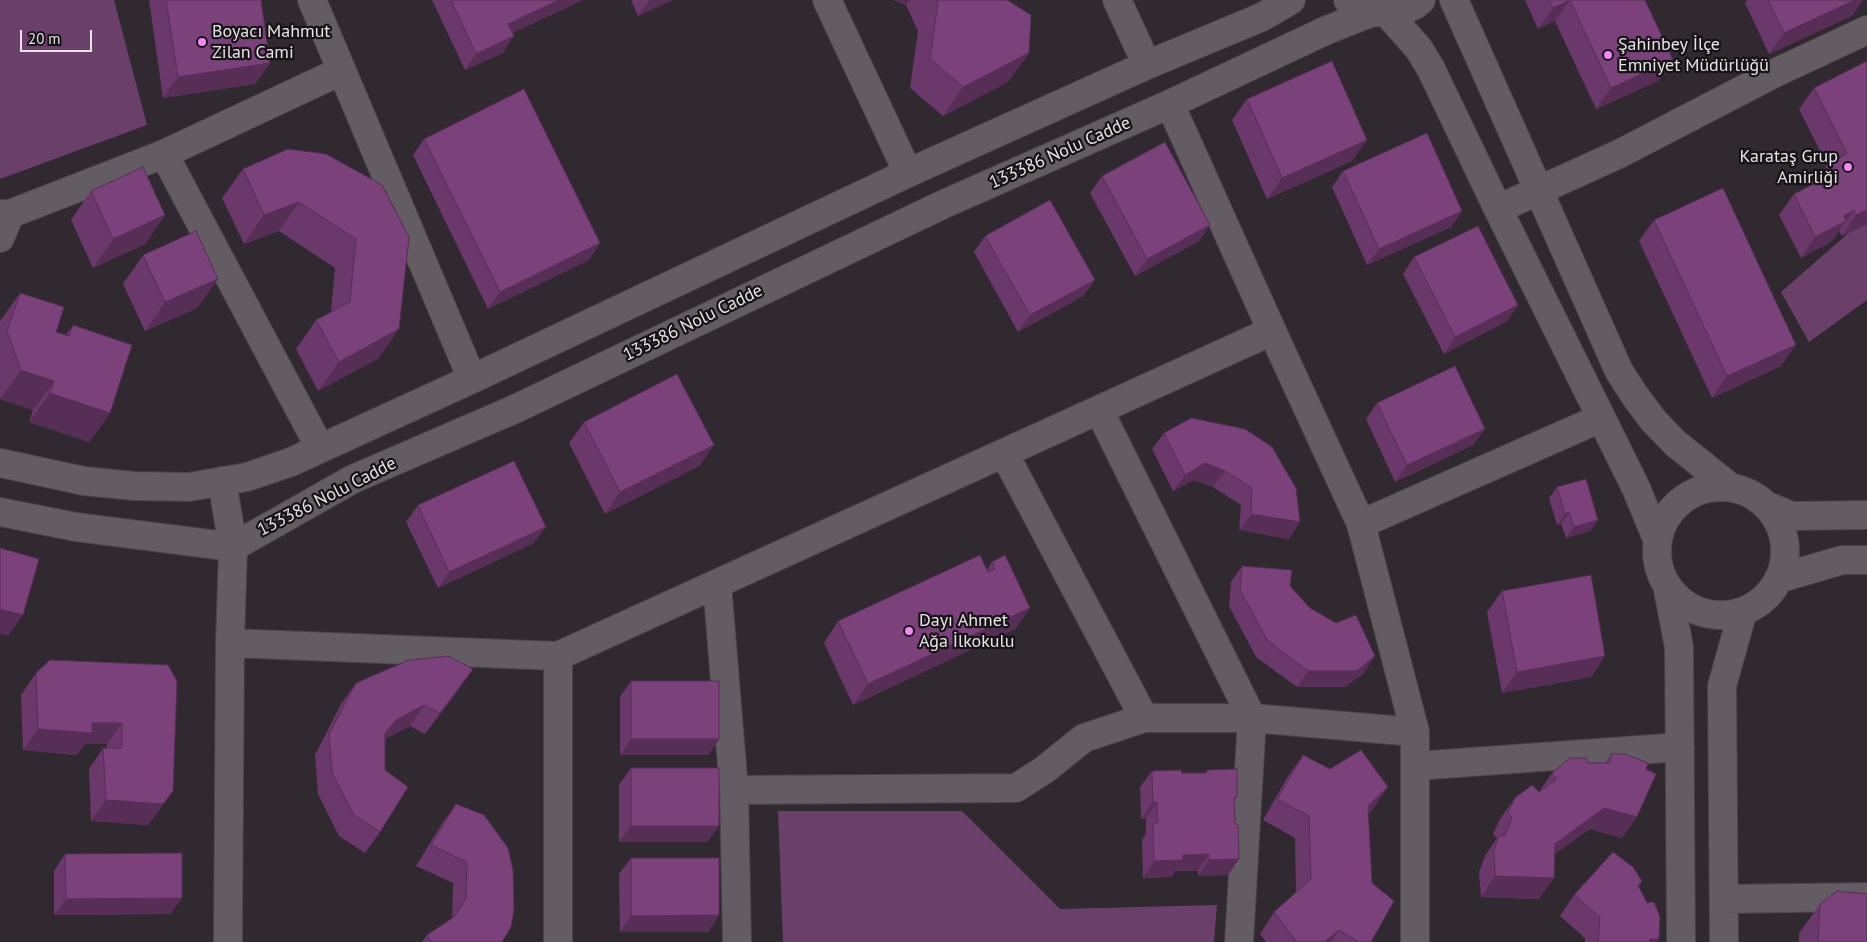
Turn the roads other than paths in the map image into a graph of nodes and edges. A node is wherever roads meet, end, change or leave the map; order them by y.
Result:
1 (312, 0) edge
2 (827, 0) edge
3 (1117, 0) edge
4 (1291, 0) edge
5 (1348, 0) edge
6 (1421, 0) edge
7 (1454, 0) edge
8 (1380, 13) junction
9 (1867, 30) edge
10 (1146, 65) junction
11 (341, 71) junction
12 (1170, 104) junction
13 (164, 154) junction
14 (908, 173) junction
15 (1539, 191) junction
16 (1498, 209) junction
17 (3, 222) edge
18 (1272, 331) junction
19 (472, 379) junction
20 (1099, 410) junction
21 (1601, 418) junction
22 (320, 448) junction
23 (1004, 453) junction
24 (0, 463) edge
25 (222, 481) junction
26 (1730, 487) junction
27 (1767, 506) junction
28 (0, 512) edge
29 (1867, 516) edge
30 (1362, 524) junction
31 (1656, 539) junction
32 (234, 547) junction
33 (1867, 560) edge
34 (1781, 578) junction
35 (717, 584) junction
36 (1668, 590) junction
37 (1742, 614) junction
38 (230, 642) junction
39 (558, 656) junction
40 (1144, 718) junction
41 (1252, 718) junction
42 (1415, 732) junction
43 (1680, 747) junction
44 (1416, 766) junction
45 (734, 790) junction
46 (1867, 897) edge
47 (1724, 899) junction
48 (228, 942) edge
49 (558, 942) edge
50 (736, 942) edge
51 (1239, 942) edge
52 (1415, 942) edge
53 (1681, 942) edge
54 (1724, 942) edge

1 - 11 street
2 - 14 street
3 - 10 street
4 - 10 street
5 - 8 street
6 - 8 street, 133386 Nolu Cadde
7 - 15 street
8 - 12 street, 133386 Nolu Cadde
8 - 16 street
9 - 15 street
10 - 14 street
11 - 13 street
11 - 19 street
12 - 18 street
12 - 32 street, 133386 Nolu Cadde
13 - 17 street
13 - 22 street
14 - 19 street
15 - 16 street
15 - 26 street
16 - 21 street
18 - 20 street
18 - 30 street
19 - 22 street
20 - 23 street
20 - 41 street
21 - 30 street
21 - 31 street
22 - 25 street
23 - 35 street
23 - 40 street
24 - 25 street
25 - 32 street
26 - 27 street
26 - 31 street
27 - 29 street
27 - 34 street
28 - 32 street
30 - 42 street
31 - 36 street
32 - 38 street
33 - 34 street
34 - 37 street
35 - 39 street
35 - 45 street
36 - 37 street
36 - 43 street
37 - 47 street
38 - 39 street
38 - 48 street
39 - 49 street
40 - 41 street
40 - 45 street
41 - 42 street
41 - 51 street
42 - 44 street
43 - 44 street
43 - 53 street
44 - 52 street
45 - 50 street
46 - 47 street
47 - 54 street

